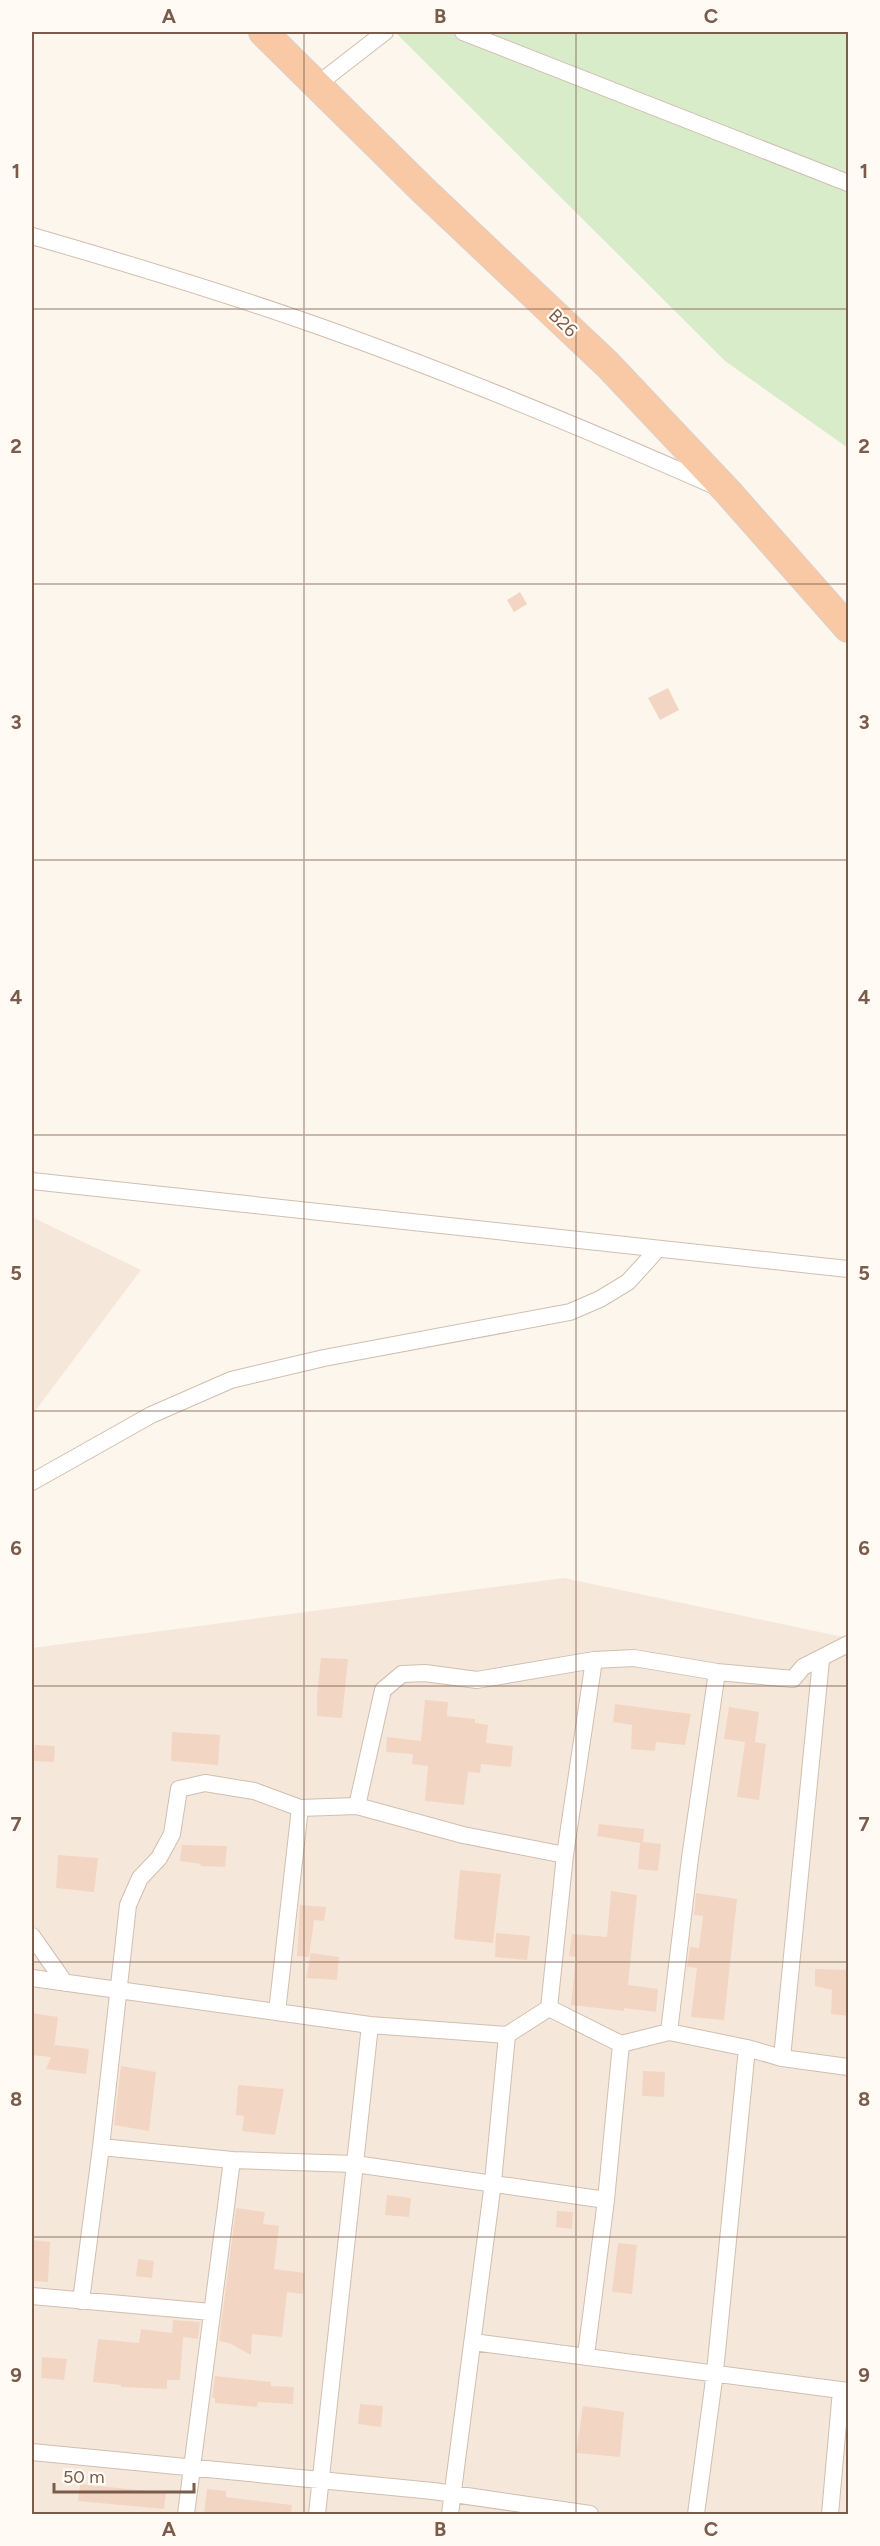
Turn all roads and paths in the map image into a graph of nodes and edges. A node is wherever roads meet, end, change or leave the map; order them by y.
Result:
1 (263, 32) edge
2 (385, 32) edge
3 (463, 32) edge
4 (318, 84) junction
5 (849, 183) edge
6 (32, 236) edge
7 (728, 492) junction
8 (849, 628) edge
9 (32, 1181) edge
10 (657, 1250) junction
11 (849, 1269) edge
12 (32, 1482) edge
13 (849, 1644) edge
14 (594, 1660) junction
15 (821, 1660) junction
16 (717, 1672) junction
17 (357, 1806) junction
18 (300, 1808) junction
19 (565, 1855) junction
20 (32, 1936) edge
21 (32, 1978) edge
22 (65, 1983) junction
23 (119, 1990) junction
24 (549, 2008) junction
25 (277, 2012) junction
26 (370, 2025) junction
27 (669, 2032) junction
28 (507, 2035) junction
29 (621, 2044) junction
30 (747, 2048) junction
31 (782, 2058) junction
32 (849, 2067) edge
33 (101, 2147) junction
34 (232, 2160) junction
35 (355, 2164) junction
36 (493, 2182) junction
37 (606, 2200) junction
38 (32, 2296) edge
39 (81, 2301) junction
40 (211, 2312) junction
41 (473, 2343) junction
42 (586, 2355) junction
43 (714, 2372) junction
44 (845, 2390) edge
45 (32, 2452) edge
46 (191, 2469) junction
47 (321, 2481) junction
48 (452, 2494) junction
49 (186, 2514) edge
50 (317, 2514) edge
51 (450, 2514) edge
52 (590, 2514) edge
53 (696, 2514) edge
54 (830, 2514) edge

1 - 4 highway, B26
2 - 4 street
3 - 5 street
4 - 7 highway, B26
6 - 7 street
7 - 8 highway, B26
9 - 10 street
10 - 11 street
10 - 12 street
13 - 15 street
14 - 16 street
14 - 17 street
14 - 19 street
15 - 16 street
15 - 31 street
16 - 27 street
17 - 18 street
17 - 19 street
18 - 23 street
18 - 25 street
19 - 24 street
20 - 22 street
21 - 22 street
22 - 23 street
23 - 25 street
23 - 33 street
24 - 28 street
24 - 29 street
25 - 26 street
26 - 28 street
26 - 35 street
27 - 29 street
27 - 30 street
28 - 36 street
29 - 37 street
30 - 31 street
30 - 43 street
31 - 32 street
33 - 34 street
33 - 39 street
34 - 35 street
34 - 40 street
35 - 36 street
35 - 47 street
36 - 37 street
36 - 41 street
37 - 42 street
38 - 39 street
39 - 40 street
40 - 46 street
41 - 42 street
41 - 48 street
42 - 43 street
43 - 44 street
43 - 53 street
44 - 54 street
45 - 46 street
46 - 47 street
46 - 49 street
47 - 48 street
47 - 50 street
48 - 51 street
48 - 52 street

